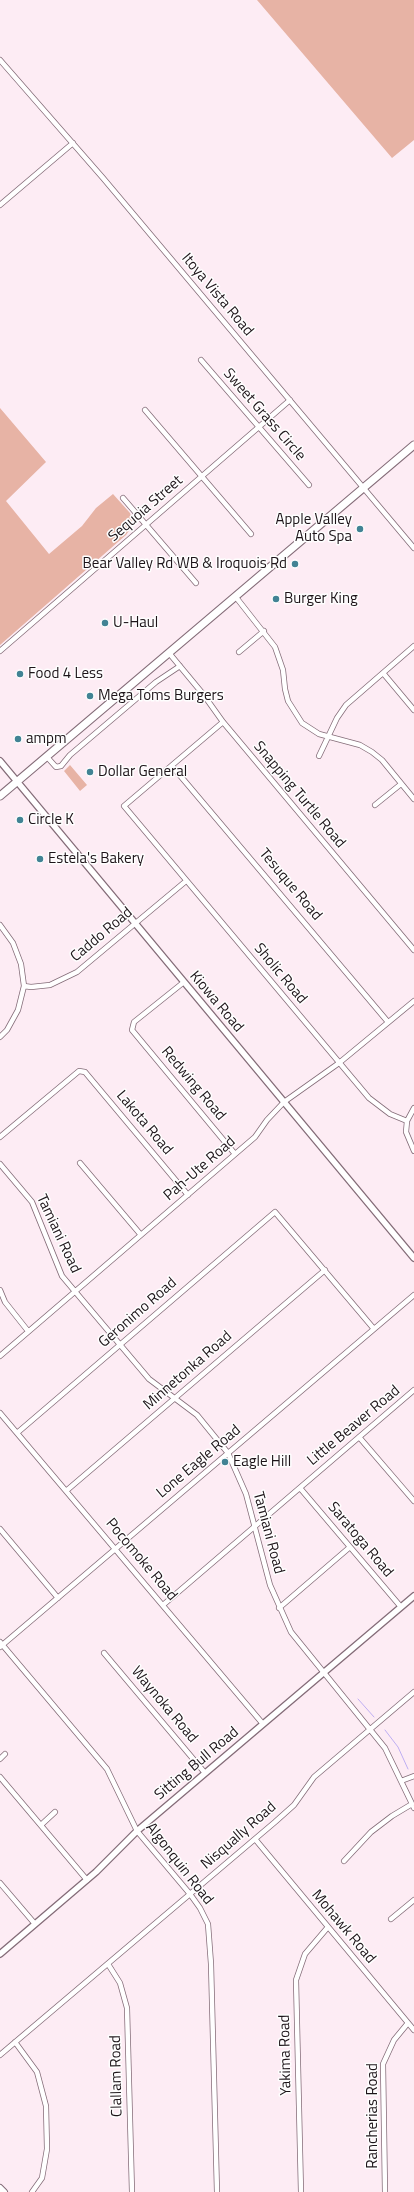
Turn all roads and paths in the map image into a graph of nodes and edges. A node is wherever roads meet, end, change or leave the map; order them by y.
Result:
1 (0, 60) edge
2 (73, 143) junction
3 (0, 205) edge
4 (201, 360) dead end
5 (290, 400) junction
6 (145, 410) dead end
7 (259, 427) junction
8 (414, 445) edge
9 (202, 477) junction
10 (309, 485) dead end
11 (364, 488) junction
12 (124, 498) dead end
13 (146, 525) junction
14 (251, 534) dead end
15 (414, 548) edge
16 (196, 583) dead end
17 (235, 596) junction
18 (264, 631) junction
19 (414, 646) edge
20 (0, 651) edge
21 (239, 652) dead end
22 (169, 653) junction
23 (180, 666) junction
24 (383, 673) junction
25 (414, 710) edge
26 (222, 722) junction
27 (327, 737) junction
28 (319, 756) dead end
29 (47, 757) junction
30 (1, 765) edge
31 (172, 766) junction
32 (17, 782) junction
33 (401, 784) junction
34 (0, 796) edge
35 (414, 799) edge
36 (375, 805) dead end
37 (186, 881) junction
38 (134, 923) junction
39 (0, 925) edge
40 (414, 950) edge
41 (184, 982) junction
42 (24, 986) junction
43 (414, 1001) edge
44 (388, 1022) junction
45 (0, 1037) edge
46 (339, 1063) junction
47 (284, 1102) junction
48 (414, 1108) edge
49 (406, 1121) junction
50 (0, 1137) edge
51 (414, 1151) edge
52 (236, 1154) junction
53 (80, 1163) dead end
54 (0, 1164) edge
55 (188, 1195) junction
56 (141, 1235) junction
57 (414, 1258) edge
58 (325, 1270) junction
59 (0, 1290) edge
60 (75, 1291) junction
61 (414, 1295) edge
62 (374, 1329) junction
63 (28, 1331) junction
64 (120, 1345) junction
65 (0, 1356) edge
66 (414, 1390) edge
67 (175, 1398) junction
68 (0, 1412) edge
69 (17, 1433) junction
70 (360, 1438) junction
71 (228, 1453) junction
72 (300, 1488) junction
73 (66, 1491) junction
74 (414, 1501) edge
75 (256, 1526) junction
76 (0, 1530) edge
77 (350, 1547) junction
78 (116, 1549) junction
79 (414, 1596) edge
80 (58, 1598) junction
81 (163, 1605) junction
82 (400, 1607) junction
83 (279, 1608) junction
84 (1, 1645) edge
85 (104, 1653) dead end
86 (323, 1673) junction
87 (414, 1692) edge
88 (263, 1724) junction
89 (370, 1729) junction
90 (5, 1754) dead end
91 (0, 1759) edge
92 (206, 1773) junction
93 (414, 1776) edge
94 (0, 1777) edge
95 (400, 1781) junction
96 (413, 1806) edge
97 (55, 1812) dead end
98 (41, 1825) junction
99 (137, 1831) junction
100 (255, 1839) junction
101 (344, 1861) dead end
102 (87, 1880) junction
103 (0, 1883) edge
104 (190, 1894) junction
105 (414, 1900) edge
106 (391, 1919) dead end
107 (35, 1924) junction
108 (328, 1927) junction
109 (0, 1954) edge
110 (108, 1964) junction
111 (408, 2023) junction
112 (414, 2030) edge
113 (15, 2042) junction
114 (0, 2055) edge
115 (0, 2188) edge
116 (4, 2192) edge
117 (32, 2192) edge
118 (132, 2192) edge
119 (217, 2192) edge
120 (301, 2192) edge
121 (385, 2192) edge

1 - 2 street, Itoya Vista Road
2 - 3 street
2 - 5 street, Itoya Vista Road
4 - 7 street, Sweet Grass Circle
5 - 7 street, Sequoia Street
5 - 11 street, Itoya Vista Road
6 - 9 street
7 - 9 street, Sequoia Street
7 - 10 street, Sweet Grass Circle
8 - 11 main road
9 - 13 street, Sequoia Street
9 - 14 street
11 - 15 street, Itoya Vista Road
11 - 17 main road
12 - 13 street
13 - 16 street
13 - 20 street, Sequoia Street
17 - 18 street
17 - 22 main road
18 - 21 street
18 - 27 street
19 - 24 street
22 - 23 street, Snapping Turtle Road
22 - 29 main road
23 - 26 street, Snapping Turtle Road
23 - 29 street
24 - 25 street
24 - 27 street
26 - 31 street
26 - 40 street, Snapping Turtle Road
27 - 28 street
27 - 33 street
29 - 32 main road
30 - 32 street, Kiowa Road
31 - 37 street, Sholic Road
31 - 44 street, Tesuque Road
32 - 34 main road
32 - 38 street, Kiowa Road
33 - 35 street
33 - 36 street
37 - 38 street, Caddo Road
37 - 46 street, Sholic Road
38 - 41 street, Kiowa Road
38 - 42 street, Caddo Road
39 - 42 street
41 - 47 street, Kiowa Road
41 - 52 street, Redwing Road
42 - 45 street
43 - 44 street, Pah-Ute Road
44 - 46 street, Pah-Ute Road
46 - 47 street, Pah-Ute Road
46 - 49 street, Sholic Road
47 - 52 street, Pah-Ute Road
47 - 57 street, Kiowa Road
48 - 49 street
49 - 51 street
50 - 55 street, Lakota Road
52 - 55 street, Pah-Ute Road
53 - 56 street
54 - 60 street, Tamiani Road
55 - 56 street, Pah-Ute Road
56 - 60 street, Pah-Ute Road
58 - 62 street
58 - 64 street, Geronimo Road
58 - 67 street, Minnetonka Road
59 - 63 street
60 - 63 street, Pah-Ute Road
60 - 64 street, Tamiani Road
61 - 62 street, Lone Eagle Road
62 - 71 street, Lone Eagle Road
63 - 65 street, Pah-Ute Road
64 - 67 street, Tamiani Road
64 - 69 street, Geronimo Road
66 - 70 street, Little Beaver Road
67 - 71 street, Tamiani Road
67 - 73 street, Minnetonka Road
68 - 69 street, Pocomoke Road
69 - 73 street, Pocomoke Road
70 - 72 street, Little Beaver Road
70 - 74 street
71 - 75 street, Tamiani Road
71 - 78 street, Lone Eagle Road
72 - 75 street, Little Beaver Road
72 - 77 street, Saratoga Road
73 - 78 street, Pocomoke Road
75 - 81 street, Little Beaver Road
75 - 83 street, Tamiani Road
76 - 80 street
77 - 82 street, Saratoga Road
77 - 83 street
78 - 80 street, Lone Eagle Road
78 - 81 street, Pocomoke Road
79 - 82 street, Sitting Bull Road
80 - 84 street, Lone Eagle Road
81 - 88 street, Pocomoke Road
82 - 86 street, Sitting Bull Road
83 - 86 street, Tamiani Road
84 - 99 street, Algonquin Road
85 - 92 street, Waynoka Road
86 - 88 street, Sitting Bull Road
86 - 89 street, Tamiani Road
87 - 89 street, Nisqually Road
88 - 92 street, Sitting Bull Road
89 - 95 street, Tamiani Road
89 - 100 street, Nisqually Road
90 - 91 street
92 - 99 street, Sitting Bull Road
93 - 95 street
94 - 98 street
95 - 96 street, Tamiani Road
96 - 101 street
97 - 98 street
98 - 102 street
99 - 102 street, Sitting Bull Road
99 - 104 street, Algonquin Road
100 - 104 street, Nisqually Road
100 - 108 street, Mohawk Road
102 - 107 street, Sitting Bull Road
103 - 107 street
104 - 110 street, Nisqually Road
104 - 119 street, Algonquin Road
105 - 106 street
107 - 109 street, Sitting Bull Road
108 - 111 street, Mohawk Road
108 - 120 street, Yakima Road
110 - 113 street, Nisqually Road
110 - 118 street, Clallam Road
111 - 112 street, Mohawk Road
111 - 121 street, Rancherias Road
113 - 114 street, Nisqually Road
113 - 117 street
115 - 116 main road

